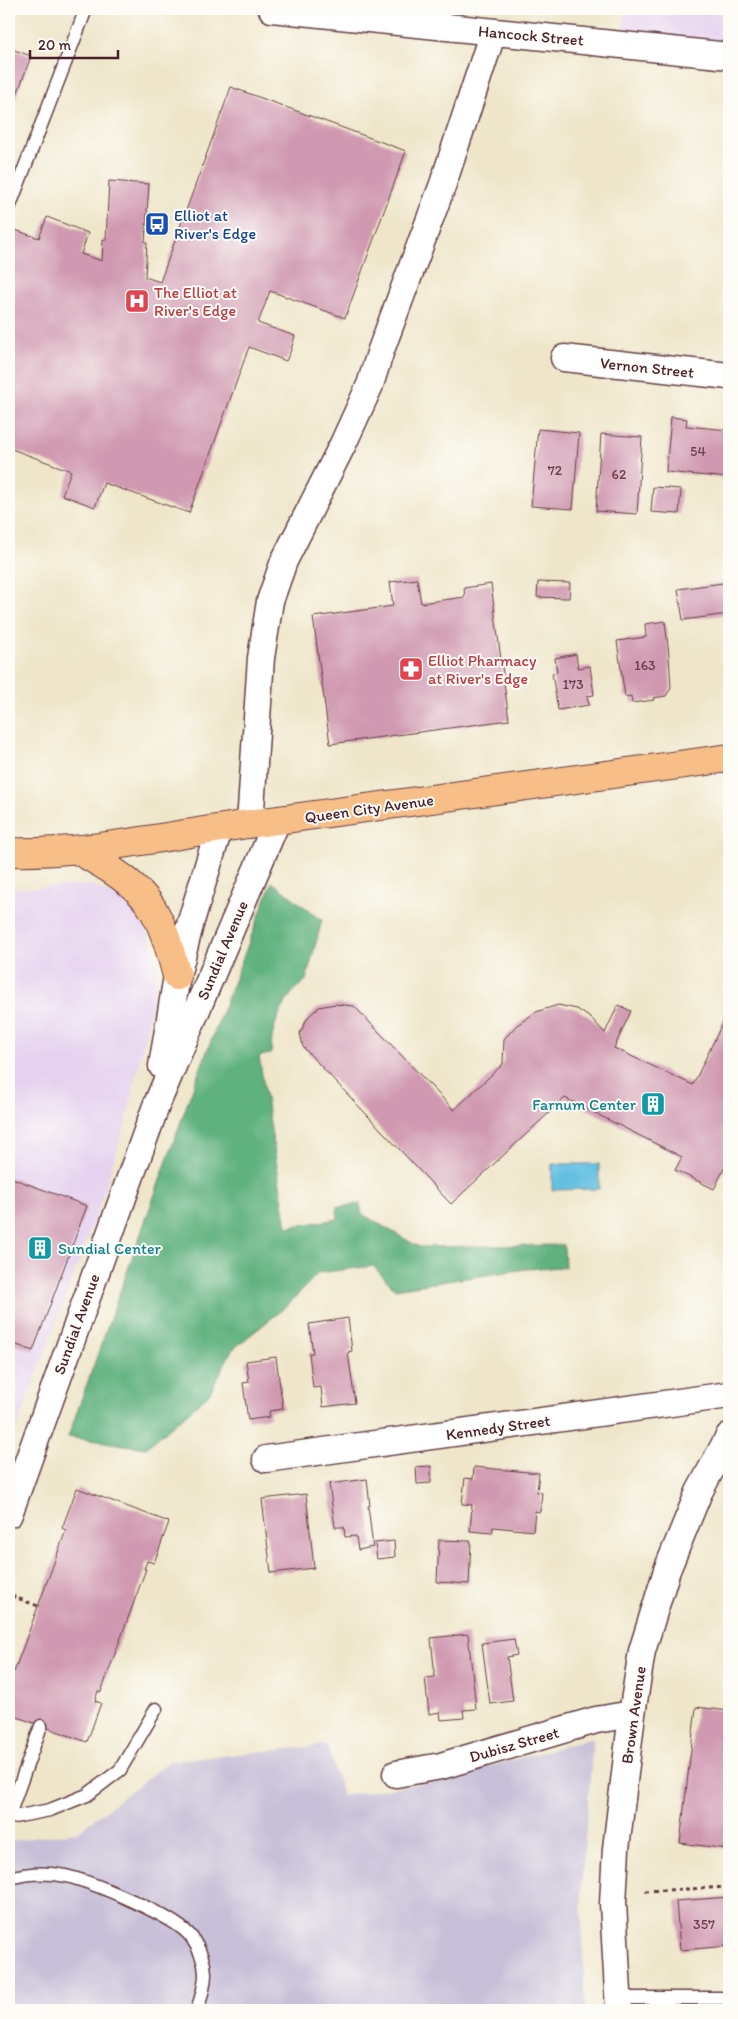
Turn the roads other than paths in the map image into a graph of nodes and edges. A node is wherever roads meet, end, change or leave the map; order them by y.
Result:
1 (86, 9) edge
2 (272, 9) edge
3 (493, 32) junction
4 (729, 56) edge
5 (9, 208) edge
6 (564, 358) dead end
7 (729, 376) edge
8 (729, 758) edge
9 (277, 821) junction
10 (250, 824) junction
11 (219, 829) junction
12 (77, 850) junction
13 (9, 852) edge
14 (177, 976) junction
15 (156, 1106) junction
16 (729, 1395) edge
17 (729, 1436) edge
18 (266, 1459) dead end
19 (9, 1514) edge
20 (156, 1709) dead end
21 (632, 1714) junction
22 (41, 1726) dead end
23 (396, 1774) dead end
24 (9, 1816) edge
25 (9, 1878) edge
26 (729, 1998) edge
27 (619, 2004) edge
28 (196, 2010) edge

1 - 5 lane
2 - 3 street, Hancock Street
3 - 4 street, Hancock Street
3 - 10 street
6 - 7 street, Vernon Street
8 - 9 main road, Queen City Avenue
9 - 10 main road, Queen City Avenue
9 - 15 street, Sundial Avenue
10 - 11 main road, Queen City Avenue
11 - 12 main road, Queen City Avenue
11 - 14 street, Sundial Avenue
12 - 13 main road, Queen City Avenue
12 - 14 main road
14 - 15 street, Sundial Avenue
15 - 19 street, Sundial Avenue
16 - 18 street, Kennedy Street
17 - 21 street, Brown Avenue
20 - 24 lane
21 - 23 street, Dubisz Street
21 - 27 street, Brown Avenue
22 - 24 lane
25 - 28 lane
26 - 27 lane

